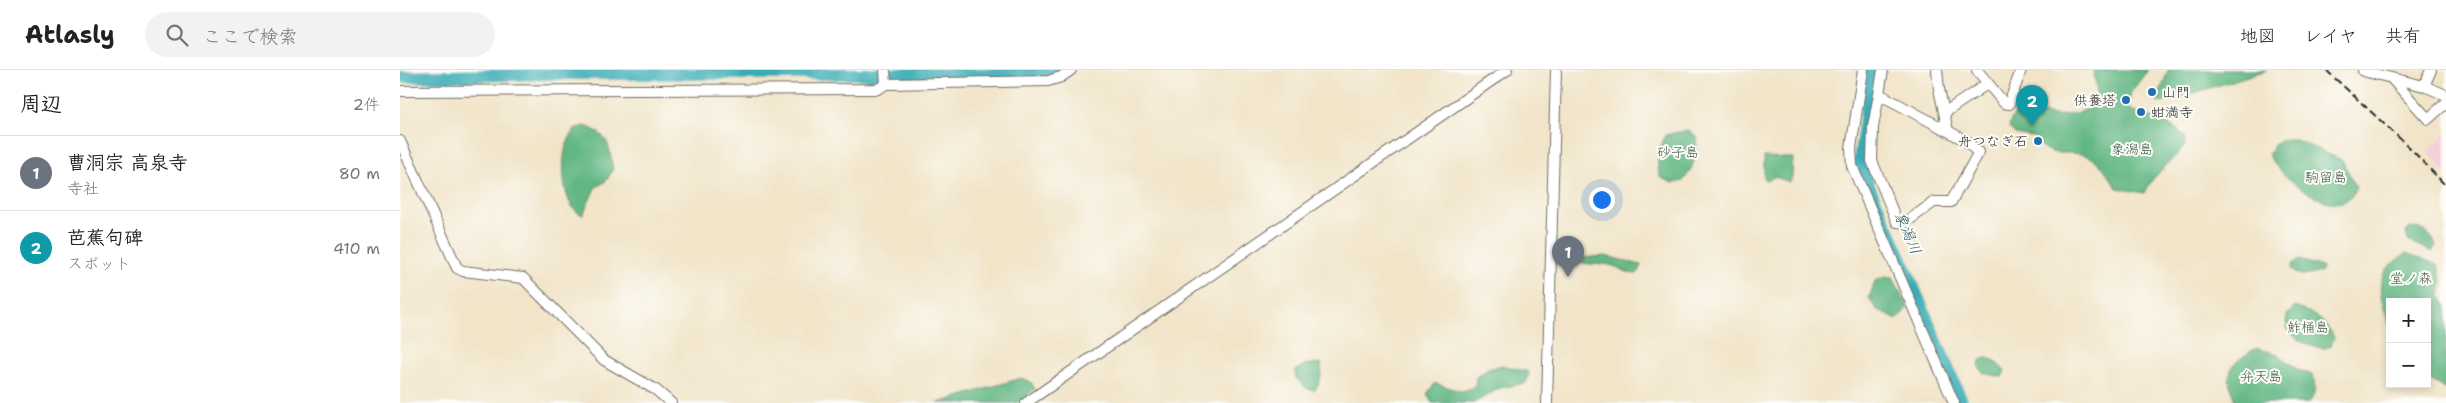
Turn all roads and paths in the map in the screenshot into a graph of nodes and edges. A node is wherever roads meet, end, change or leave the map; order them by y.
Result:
1 (885, 70) edge
2 (1071, 70) edge
3 (1081, 70) edge
4 (1507, 70) edge
5 (1556, 70) edge
6 (1863, 70) edge
7 (1883, 70) edge
8 (1937, 70) edge
9 (1977, 70) edge
10 (2021, 70) edge
11 (2431, 70) edge
12 (2363, 71) edge
13 (2392, 79) junction
14 (1987, 84) junction
15 (886, 85) junction
16 (2424, 86) junction
17 (400, 91) edge
18 (1879, 94) junction
19 (2446, 95) edge
20 (2446, 103) edge
21 (1944, 113) junction
22 (1948, 131) junction
23 (400, 141) edge
24 (671, 403) edge
25 (1026, 403) edge
26 (1547, 403) edge
27 (1954, 403) edge

1 - 15 street
2 - 15 street
3 - 15 street
4 - 25 street
5 - 26 street
6 - 27 street
7 - 18 street
8 - 21 street
9 - 14 street
10 - 14 street
11 - 16 street
12 - 13 street
13 - 16 street
13 - 20 street
14 - 21 street
15 - 17 street
16 - 19 street
18 - 22 street
18 - 22 street
21 - 22 street
23 - 24 street

